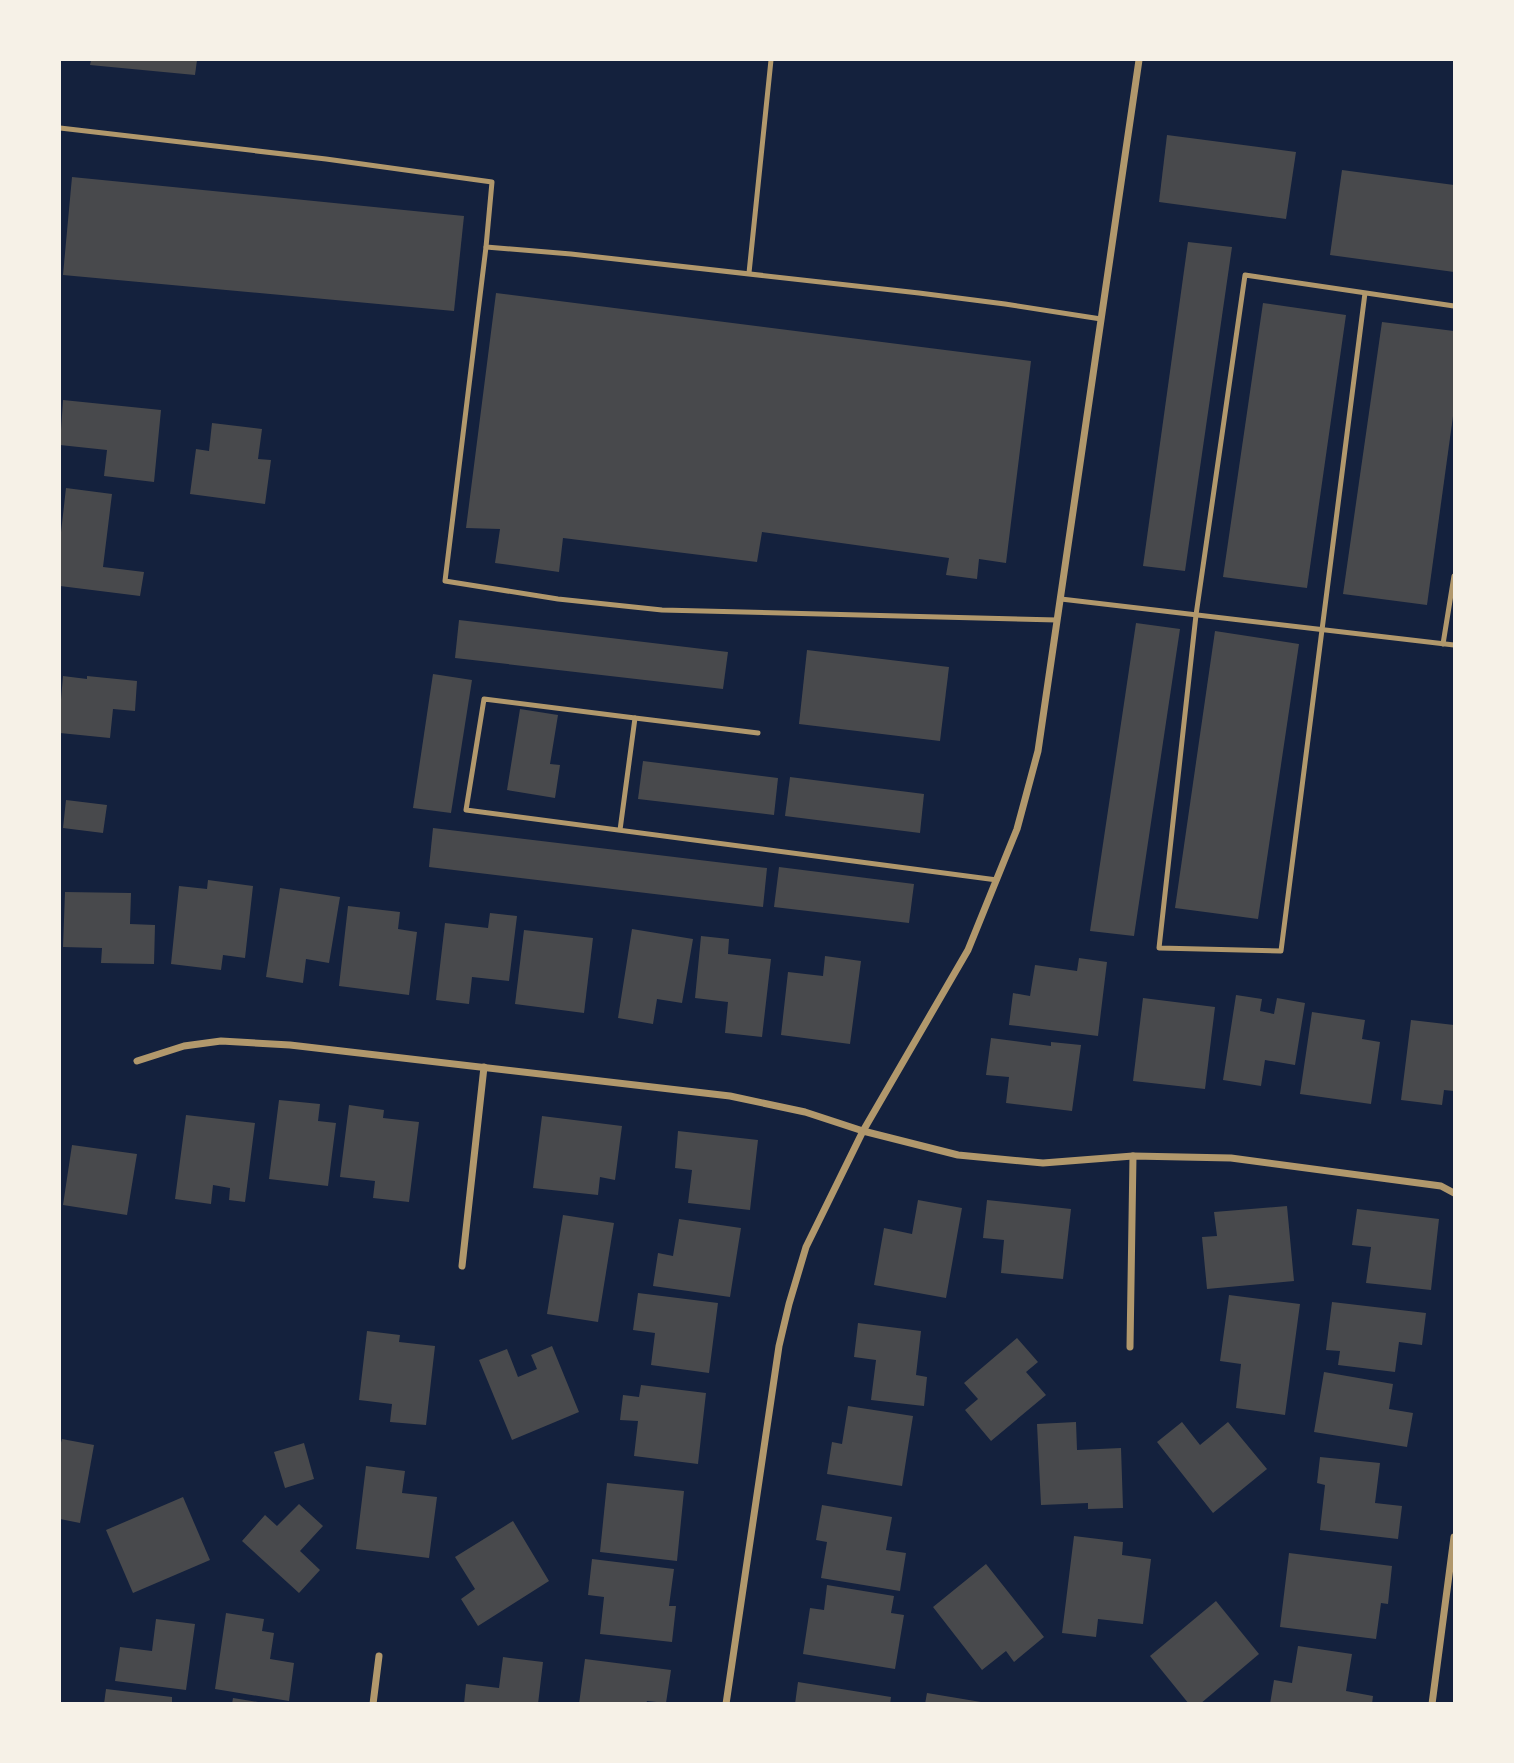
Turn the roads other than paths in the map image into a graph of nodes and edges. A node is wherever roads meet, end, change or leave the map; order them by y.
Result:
1 (771, 60) edge
2 (1139, 60) edge
3 (60, 128) edge
4 (486, 247) junction
5 (749, 274) junction
6 (1365, 293) junction
7 (1454, 306) edge
8 (1101, 319) junction
9 (1454, 576) edge
10 (1060, 599) junction
11 (1196, 615) junction
12 (1057, 620) junction
13 (1322, 629) junction
14 (1443, 643) junction
15 (1454, 645) edge
16 (635, 718) junction
17 (758, 733) dead end
18 (620, 830) junction
19 (997, 880) junction
20 (137, 1060) dead end
21 (484, 1068) junction
22 (863, 1131) junction
23 (1133, 1156) junction
24 (1454, 1193) edge
25 (462, 1266) dead end
26 (1130, 1348) dead end
27 (1454, 1538) edge
28 (379, 1656) dead end
29 (373, 1703) edge
30 (726, 1703) edge
31 (1432, 1703) edge

1 - 5 lane
2 - 8 street
3 - 4 lane
4 - 5 lane
4 - 12 lane
5 - 8 lane
6 - 7 lane
6 - 11 lane
6 - 13 lane
8 - 10 street
9 - 14 lane
10 - 11 lane
10 - 12 street
11 - 13 lane
11 - 13 lane
12 - 19 street
13 - 14 lane
14 - 15 lane
16 - 17 lane
16 - 18 lane
16 - 18 lane
18 - 19 lane
19 - 22 street
20 - 21 street
21 - 22 street
21 - 25 street
22 - 23 street
22 - 30 street
23 - 24 street
23 - 26 street
27 - 31 street
28 - 29 street

